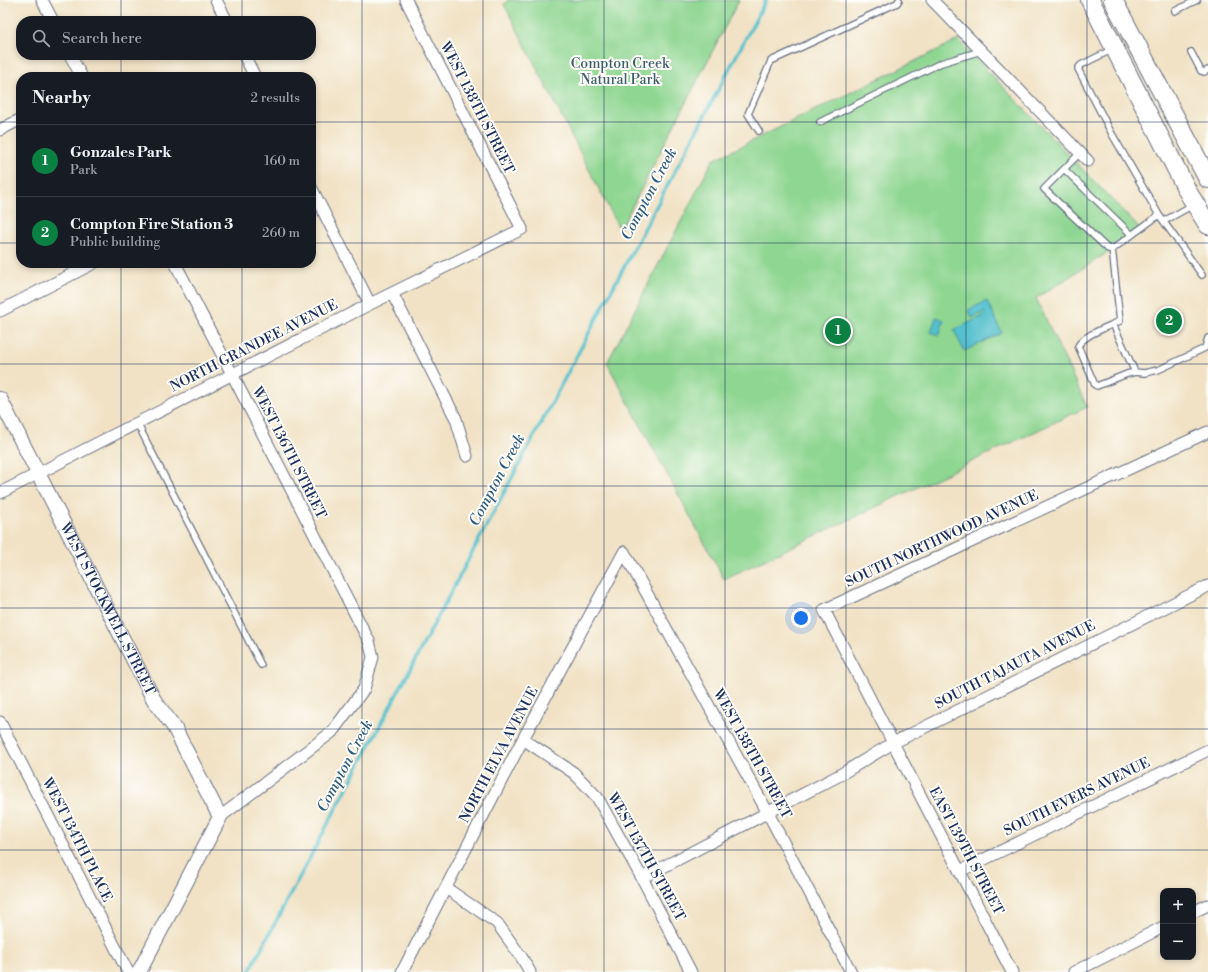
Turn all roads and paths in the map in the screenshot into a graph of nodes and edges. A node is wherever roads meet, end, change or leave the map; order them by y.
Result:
1 (42, 0) edge
2 (216, 0) edge
3 (406, 0) edge
4 (899, 0) edge
5 (932, 0) edge
6 (1090, 0) edge
7 (1113, 0) edge
8 (1197, 0) edge
9 (1175, 11) dead end
10 (50, 16) edge
11 (224, 16) edge
12 (1115, 48) junction
13 (981, 50) junction
14 (1191, 52) dead end
15 (73, 60) edge
16 (246, 60) edge
17 (1208, 70) edge
18 (79, 72) edge
19 (252, 72) edge
20 (16, 122) edge
21 (820, 122) dead end
22 (0, 130) edge
23 (759, 131) dead end
24 (1084, 157) joint
25 (1064, 169) junction
26 (1208, 179) edge
27 (316, 197) edge
28 (1195, 204) junction
29 (1159, 215) junction
30 (1164, 221) junction
31 (1208, 225) edge
32 (522, 229) joint
33 (1132, 235) junction
34 (1110, 248) junction
35 (84, 268) edge
36 (178, 268) edge
37 (1202, 275) dead end
38 (392, 293) junction
39 (370, 304) junction
40 (0, 311) edge
41 (1113, 324) junction
42 (1208, 338) edge
43 (1135, 372) junction
44 (232, 374) junction
45 (0, 399) edge
46 (137, 423) junction
47 (1208, 432) edge
48 (467, 456) dead end
49 (38, 473) junction
50 (0, 493) edge
51 (624, 552) joint
52 (1208, 586) edge
53 (261, 664) dead end
54 (0, 722) edge
55 (523, 739) junction
56 (893, 743) junction
57 (1208, 750) edge
58 (768, 813) junction
59 (220, 817) junction
60 (960, 871) junction
61 (642, 878) junction
62 (446, 888) junction
63 (1208, 904) edge
64 (1196, 910) edge
65 (1160, 929) edge
66 (128, 972) edge
67 (139, 972) edge
68 (402, 972) edge
69 (530, 972) edge
70 (691, 972) edge
71 (851, 972) edge
72 (1012, 972) edge
73 (1074, 972) edge

1 - 10 street
2 - 11 street
3 - 32 street, WEST 138TH STREET
4 - 23 lane
5 - 13 street
6 - 12 main road
7 - 26 main road
8 - 9 lane
12 - 28 main road
12 - 29 lane
13 - 21 lane
13 - 24 street
14 - 17 lane
15 - 18 street
16 - 19 street
20 - 22 street
24 - 25 lane
25 - 33 lane
25 - 34 lane
27 - 39 street
28 - 30 lane
28 - 31 main road
29 - 30 lane
29 - 33 lane
30 - 37 lane
32 - 38 street, NORTH GRANDEE AVENUE
33 - 34 lane
34 - 41 lane
35 - 40 street
36 - 44 street, WEST 136TH STREET
38 - 39 street, NORTH GRANDEE AVENUE
38 - 48 street
39 - 44 street, NORTH GRANDEE AVENUE
41 - 43 lane
41 - 43 lane
42 - 43 lane
44 - 46 street, NORTH GRANDEE AVENUE
44 - 59 street, WEST 136TH STREET
45 - 49 street, WEST STOCKWELL STREET
46 - 49 street, NORTH GRANDEE AVENUE
46 - 53 lane
47 - 56 street, SOUTH NORTHWOOD AVENUE
49 - 50 street, NORTH GRANDEE AVENUE
49 - 59 street, WEST STOCKWELL STREET
51 - 55 street, NORTH ELVA AVENUE
51 - 58 street, WEST 138TH STREET
52 - 56 street, SOUTH TAJAUTA AVENUE
54 - 66 street, WEST 134TH PLACE
55 - 61 street, WEST 137TH STREET
55 - 62 street, NORTH ELVA AVENUE
56 - 58 street, SOUTH TAJAUTA AVENUE
56 - 60 street, EAST 139TH STREET
57 - 60 street, SOUTH EVERS AVENUE
58 - 61 street, SOUTH TAJAUTA AVENUE
58 - 71 street, WEST 138TH STREET
59 - 67 street
60 - 72 street, EAST 139TH STREET
61 - 70 street, WEST 137TH STREET
62 - 68 street, NORTH ELVA AVENUE
62 - 69 street
63 - 64 street
65 - 73 street

